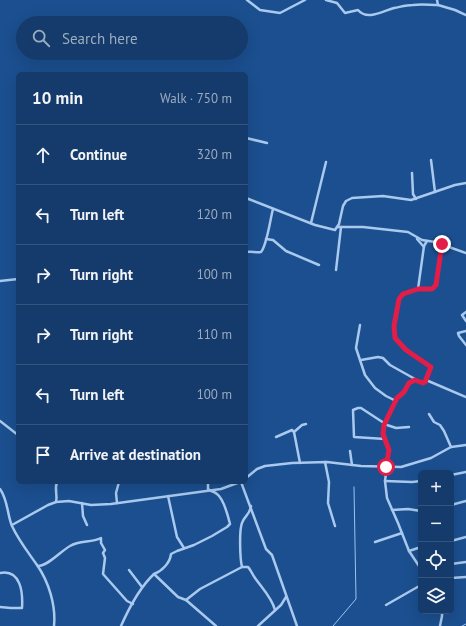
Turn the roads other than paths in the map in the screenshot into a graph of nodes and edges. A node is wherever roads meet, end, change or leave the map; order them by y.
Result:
1 (247, 0) edge
2 (305, 0) edge
3 (326, 0) edge
4 (437, 0) edge
5 (438, 6) junction
6 (466, 15) edge
7 (248, 138) edge
8 (267, 143) dead end
9 (430, 160) dead end
10 (326, 162) dead end
11 (412, 173) dead end
12 (466, 183) edge
13 (435, 192) junction
14 (248, 199) edge
15 (416, 199) junction
16 (273, 209) junction
17 (311, 223) junction
18 (337, 227) junction
19 (341, 227) junction
20 (416, 236) junction
21 (266, 239) junction
22 (427, 241) junction
23 (442, 244) junction
24 (424, 248) junction
25 (248, 252) edge
26 (466, 253) edge
27 (319, 265) dead end
28 (336, 270) dead end
29 (16, 279) edge
30 (0, 281) edge
31 (418, 289) junction
32 (466, 312) edge
33 (466, 321) edge
34 (360, 325) dead end
35 (466, 332) edge
36 (466, 345) edge
37 (361, 360) junction
38 (415, 380) junction
39 (426, 380) junction
40 (466, 396) edge
41 (396, 401) junction
42 (429, 414) dead end
43 (0, 422) edge
44 (306, 424) dead end
45 (384, 424) junction
46 (409, 427) dead end
47 (294, 432) junction
48 (16, 434) edge
49 (276, 437) dead end
50 (385, 439) junction
51 (466, 445) edge
52 (451, 447) junction
53 (350, 451) dead end
54 (325, 462) junction
55 (300, 463) junction
56 (352, 465) junction
57 (386, 467) junction
58 (466, 472) edge
59 (454, 474) edge
60 (248, 476) edge
61 (385, 481) junction
62 (418, 481) edge
63 (56, 484) edge
64 (118, 484) edge
65 (208, 484) edge
66 (236, 484) edge
67 (239, 484) edge
68 (0, 489) edge
69 (210, 491) junction
70 (168, 496) junction
71 (466, 501) edge
72 (56, 502) junction
73 (82, 503) junction
74 (118, 503) junction
75 (454, 504) edge
76 (250, 506) junction
77 (392, 510) junction
78 (418, 511) edge
79 (12, 525) junction
80 (87, 525) dead end
81 (335, 526) dead end
82 (402, 533) junction
83 (466, 537) edge
84 (454, 540) edge
85 (374, 542) dead end
86 (184, 548) junction
87 (418, 548) edge
88 (409, 550) junction
89 (466, 562) edge
90 (418, 564) edge
91 (454, 564) edge
92 (38, 566) junction
93 (242, 568) junction
94 (129, 570) dead end
95 (0, 573) edge
96 (154, 574) junction
97 (466, 577) edge
98 (454, 578) edge
99 (418, 587) edge
100 (142, 588) junction
101 (286, 596) junction
102 (186, 600) junction
103 (133, 604) junction
104 (386, 605) dead end
105 (0, 607) edge
106 (275, 610) junction
107 (442, 614) edge
108 (54, 626) edge
109 (121, 626) edge
110 (216, 626) edge
111 (258, 626) edge
112 (297, 626) edge
113 (440, 626) edge

1 - 2 street
3 - 5 street
4 - 5 street
5 - 6 street
7 - 8 street
9 - 13 street
10 - 17 street
11 - 15 street
12 - 13 street
13 - 15 street
14 - 16 street
15 - 18 street
16 - 17 street
16 - 21 street
17 - 18 street
18 - 19 street
19 - 20 street
19 - 28 street
20 - 22 street
20 - 24 street
21 - 25 street
21 - 27 street
22 - 23 street
22 - 24 street
23 - 26 street
23 - 31 street
24 - 31 street
29 - 30 street
31 - 39 street
32 - 33 street
34 - 37 street
35 - 36 street
37 - 38 street
37 - 41 street
38 - 39 street
38 - 41 street
39 - 40 street
41 - 45 street
42 - 52 street
43 - 48 street
44 - 47 street
45 - 46 street
45 - 50 street
45 - 50 street
47 - 49 street
47 - 55 street
50 - 57 street
51 - 52 street
52 - 57 street
53 - 56 street
54 - 55 street
54 - 56 street
54 - 81 street
55 - 60 street
56 - 57 street
57 - 61 street
58 - 59 street
61 - 62 street
61 - 77 street
63 - 72 street
64 - 74 street
65 - 69 street
66 - 69 street
67 - 76 street
68 - 79 street
69 - 70 street
69 - 86 street
70 - 74 street
70 - 86 street
71 - 75 street
72 - 73 street
72 - 79 street
73 - 74 street
73 - 80 street
76 - 93 street
76 - 101 street
77 - 78 street
77 - 82 street
79 - 92 street
82 - 85 street
82 - 88 street
83 - 84 street
86 - 96 street
87 - 88 street
88 - 90 street
89 - 91 street
92 - 103 street
92 - 108 street
93 - 102 street
93 - 106 street
94 - 100 street
95 - 105 street
96 - 100 street
96 - 102 street
97 - 98 street
99 - 104 street
100 - 103 street
101 - 106 street
101 - 112 street
102 - 110 street
103 - 109 street
106 - 111 street
107 - 113 street

